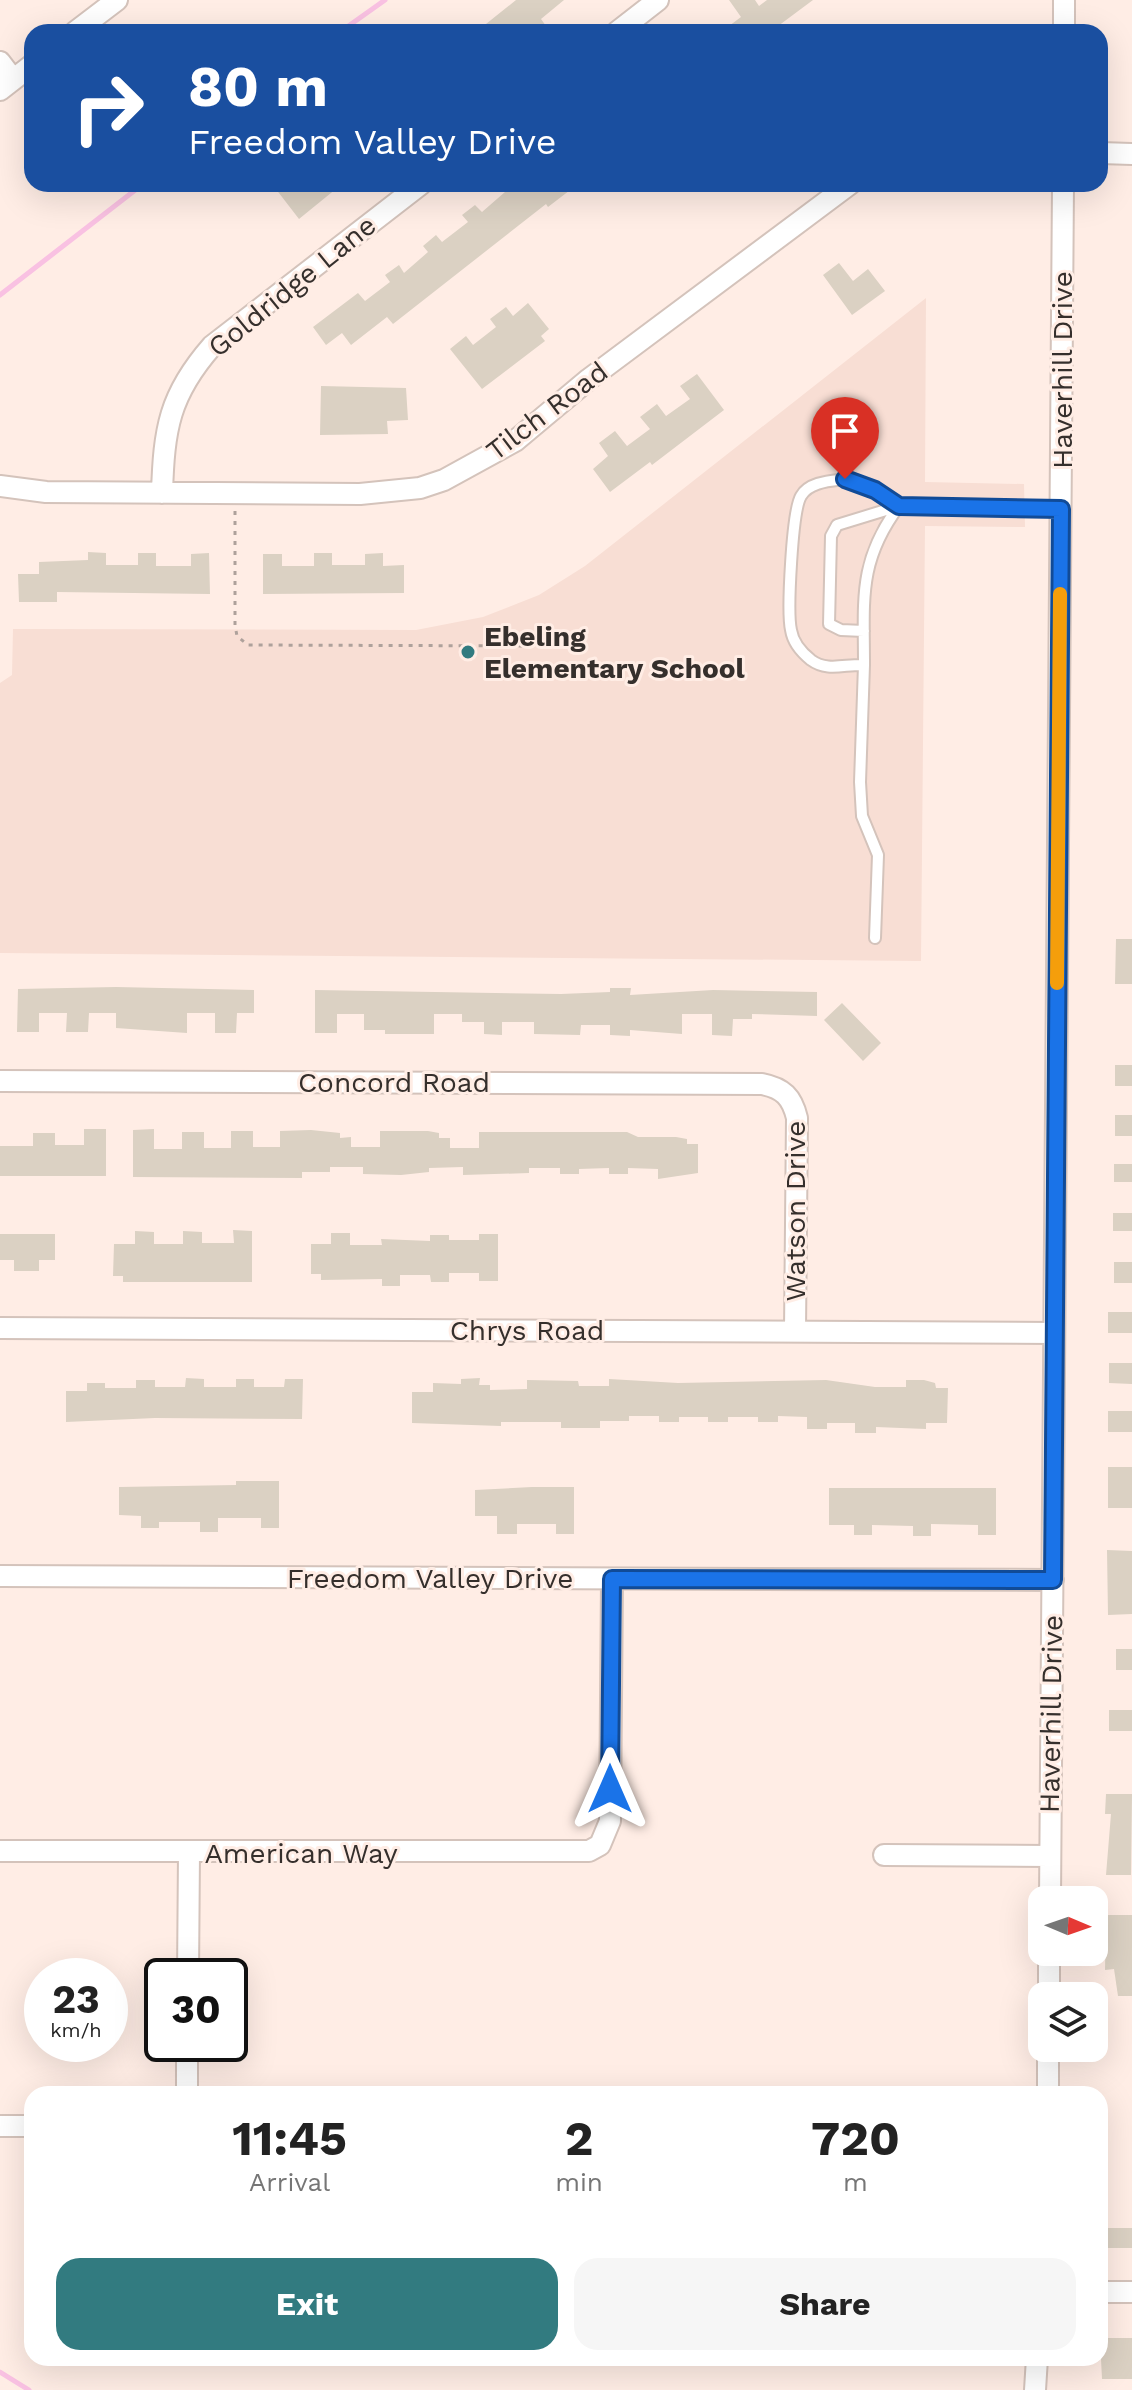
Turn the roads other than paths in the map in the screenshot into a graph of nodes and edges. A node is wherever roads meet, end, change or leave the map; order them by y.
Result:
1 (117, 0) edge
2 (658, 0) edge
3 (1064, 0) edge
4 (86, 24) edge
5 (627, 24) edge
6 (1064, 24) edge
7 (0, 62) edge
8 (24, 71) edge
9 (7, 84) edge
10 (1108, 153) edge
11 (1132, 154) edge
12 (411, 192) edge
13 (839, 192) edge
14 (1063, 192) edge
15 (0, 486) edge
16 (162, 493) junction
17 (899, 506) junction
18 (1061, 509) junction
19 (864, 631) junction
20 (864, 665) junction
21 (875, 938) dead end
22 (0, 1081) edge
23 (786, 1093) joint
24 (0, 1328) edge
25 (795, 1331) junction
26 (1054, 1333) junction
27 (0, 1576) edge
28 (612, 1579) junction
29 (1053, 1580) junction
30 (0, 1851) edge
31 (189, 1852) junction
32 (884, 1855) dead end
33 (1050, 1856) junction
34 (1050, 1886) edge
35 (188, 1958) edge
36 (187, 2062) edge
37 (1048, 2062) edge
38 (187, 2086) edge
39 (1048, 2086) edge
40 (0, 2126) edge
41 (24, 2126) edge
42 (1108, 2292) edge
43 (1132, 2292) edge
44 (1036, 2366) edge
45 (1035, 2390) edge

1 - 4 street
2 - 5 street
3 - 6 street
7 - 9 street
8 - 9 street
10 - 11 street
12 - 16 street, Goldridge Lane
13 - 16 street, Tilch Road
14 - 18 street, Haverhill Drive
15 - 16 street, Tilch Road
17 - 18 lane
17 - 19 lane
17 - 19 lane
17 - 20 lane
18 - 26 street, Haverhill Drive
19 - 20 lane
20 - 21 lane
22 - 23 street, Concord Road
23 - 25 street, Watson Drive
24 - 25 street, Chrys Road
25 - 26 street, Chrys Road
26 - 29 street, Haverhill Drive
27 - 28 street, Freedom Valley Drive
28 - 29 street, Freedom Valley Drive
28 - 31 street, American Way
29 - 33 street, Haverhill Drive
30 - 31 street, American Way
31 - 35 street
32 - 33 street
33 - 34 street, Haverhill Drive
36 - 38 street
37 - 39 street
40 - 41 street
42 - 43 street
44 - 45 street

